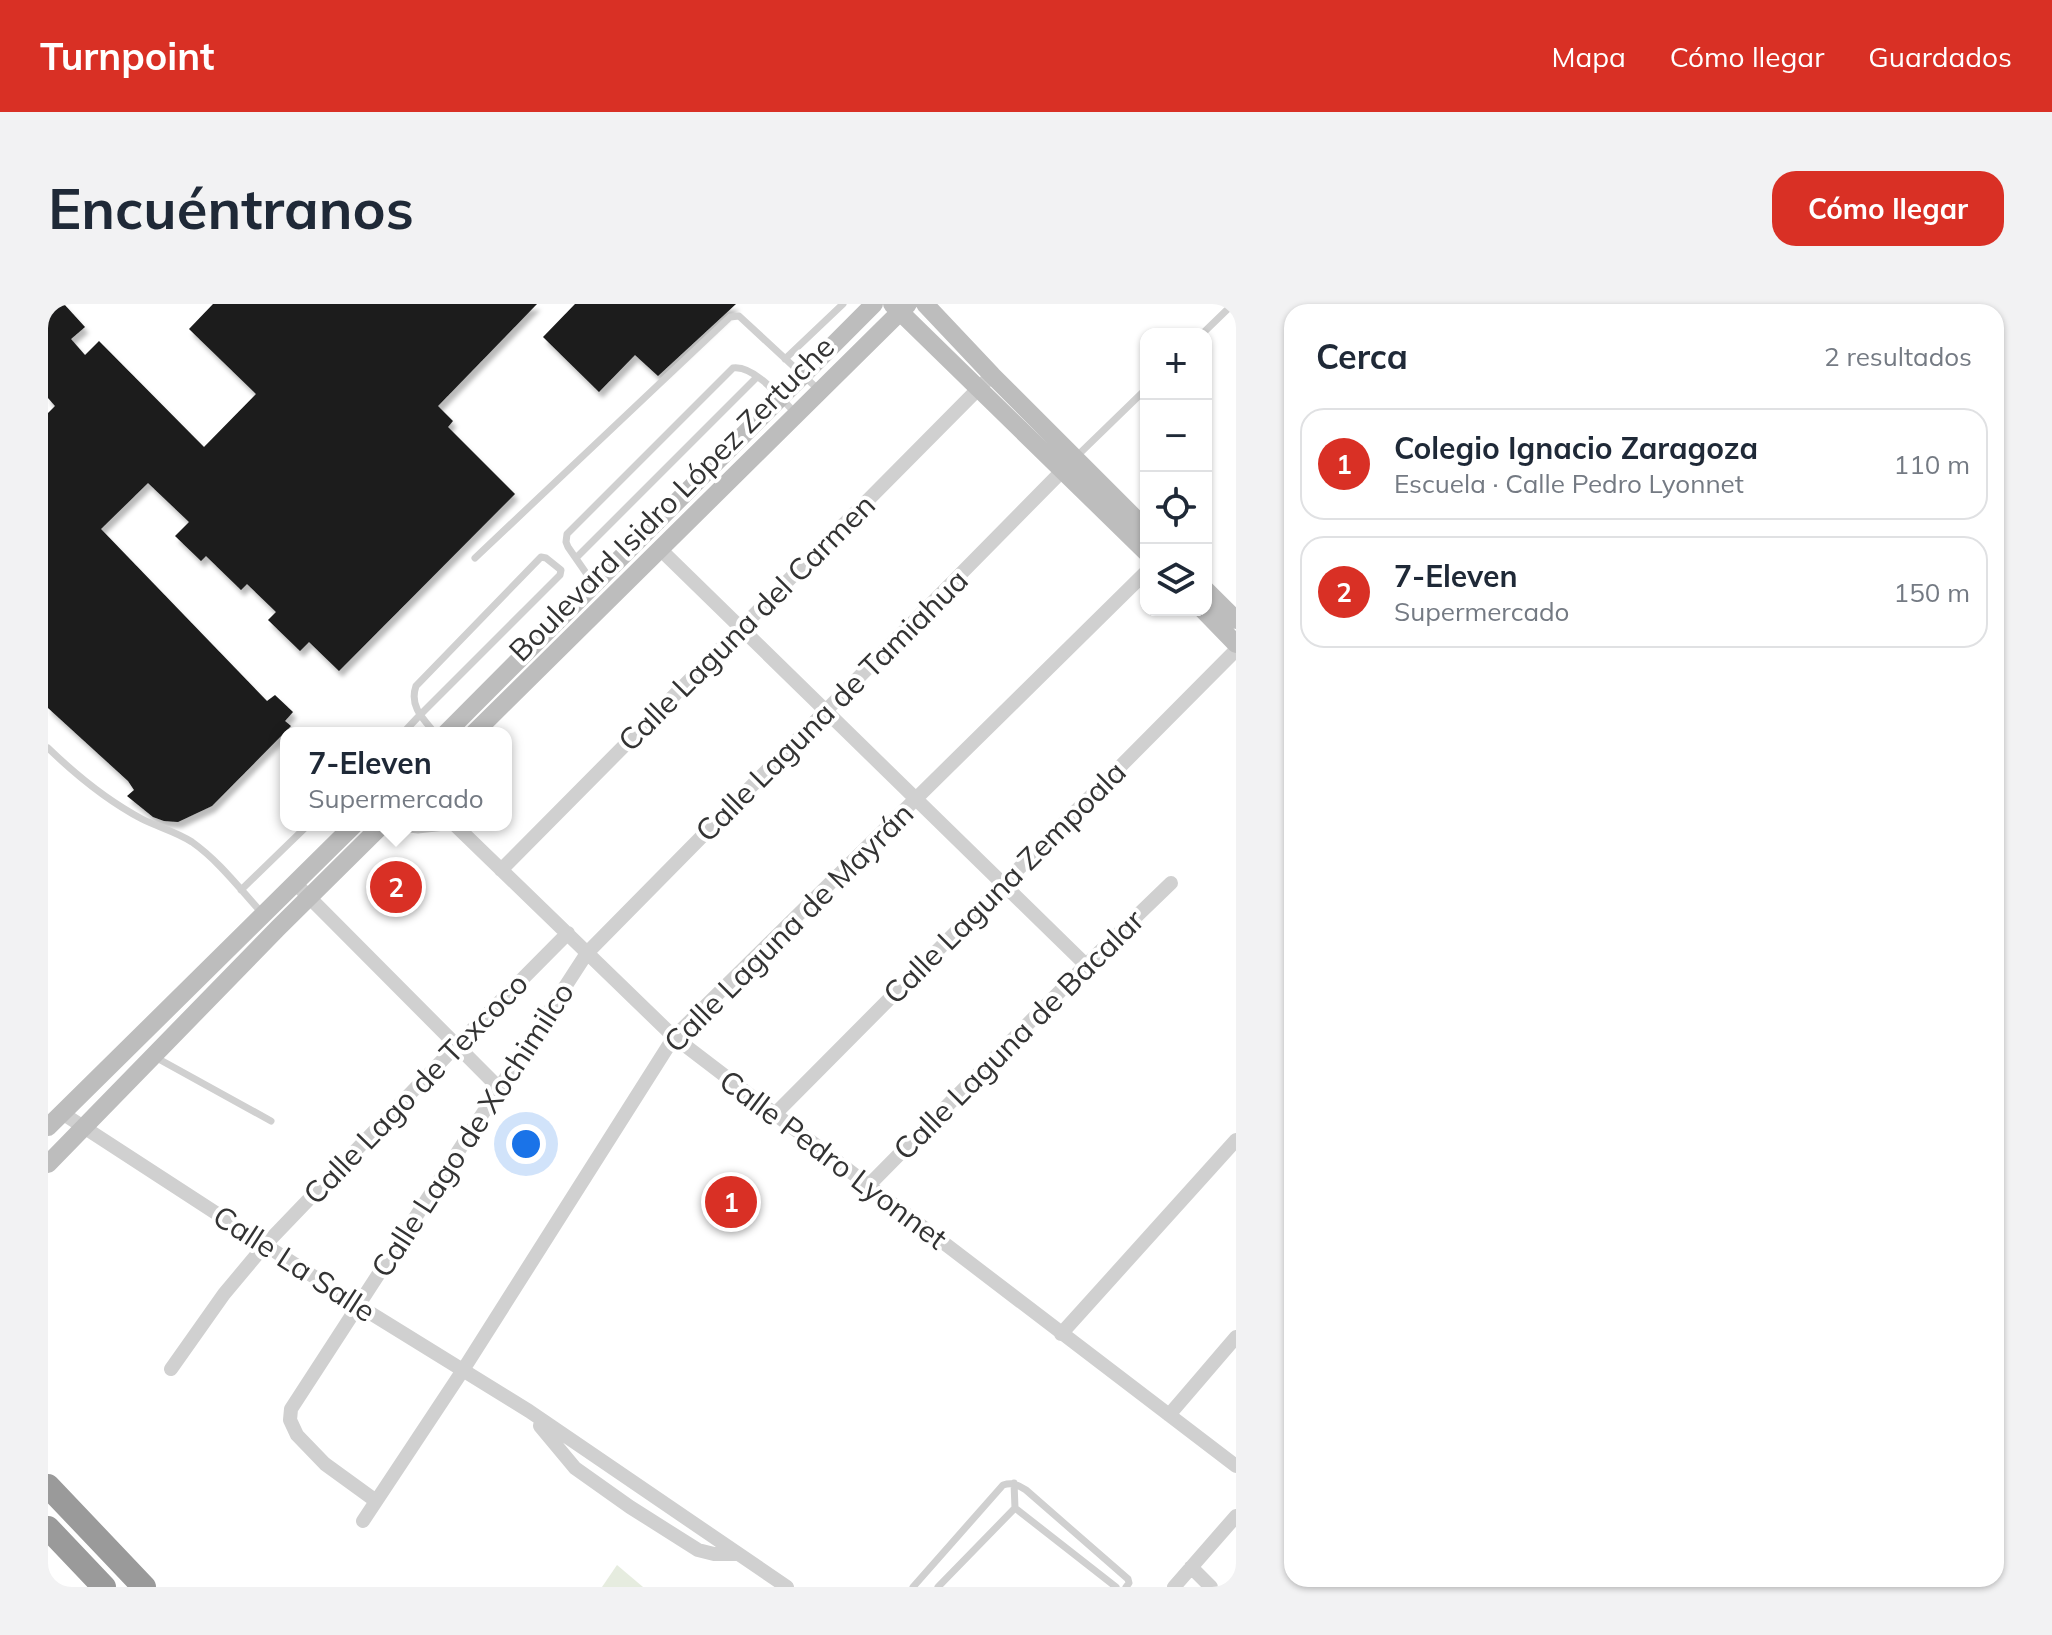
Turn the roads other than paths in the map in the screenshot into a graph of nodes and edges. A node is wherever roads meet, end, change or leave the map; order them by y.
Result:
1 (843, 304) edge
2 (874, 304) edge
3 (925, 304) edge
4 (1233, 304) edge
5 (900, 307) edge
6 (1208, 328) edge
7 (785, 359) junction
8 (803, 375) junction
9 (992, 375) junction
10 (757, 377) junction
11 (979, 389) junction
12 (820, 391) junction
13 (1140, 395) edge
14 (781, 398) junction
15 (797, 415) junction
16 (1069, 464) junction
17 (1140, 524) edge
18 (1140, 545) edge
19 (661, 550) junction
20 (475, 558) dead end
21 (576, 558) junction
22 (1140, 578) edge
23 (594, 585) junction
24 (1212, 596) edge
25 (1209, 616) edge
26 (1236, 620) edge
27 (743, 629) junction
28 (1236, 644) edge
29 (1236, 650) edge
30 (473, 706) junction
31 (827, 712) junction
32 (419, 716) junction
33 (409, 727) edge
34 (429, 727) edge
35 (452, 727) edge
36 (481, 727) edge
37 (48, 748) edge
38 (917, 798) junction
39 (302, 831) edge
40 (348, 831) edge
41 (376, 831) edge
42 (461, 831) edge
43 (501, 870) junction
44 (295, 883) junction
45 (1171, 883) dead end
46 (1003, 885) junction
47 (241, 890) junction
48 (310, 898) junction
49 (271, 922) junction
50 (568, 933) junction
51 (587, 953) junction
52 (1086, 965) junction
53 (674, 1037) junction
54 (456, 1046) junction
55 (153, 1056) junction
56 (500, 1089) junction
57 (62, 1113) junction
58 (774, 1115) junction
59 (271, 1121) dead end
60 (48, 1127) edge
61 (83, 1128) junction
62 (1236, 1140) edge
63 (48, 1164) edge
64 (867, 1187) junction
65 (265, 1245) junction
66 (359, 1306) junction
67 (1061, 1334) junction
68 (1236, 1337) edge
69 (171, 1369) dead end
70 (463, 1370) junction
71 (529, 1411) junction
72 (1169, 1415) junction
73 (1236, 1466) edge
74 (1014, 1483) junction
75 (48, 1486) edge
76 (376, 1501) junction
77 (1015, 1508) junction
78 (363, 1521) dead end
79 (1233, 1525) edge
80 (48, 1528) edge
81 (739, 1554) junction
82 (1191, 1567) junction
83 (104, 1587) edge
84 (144, 1587) edge
85 (787, 1587) edge
86 (913, 1587) edge
87 (938, 1587) edge
88 (1116, 1587) edge
89 (1126, 1587) edge
90 (1174, 1587) edge
91 (1211, 1587) edge

1 - 7 lane
2 - 8 main road, Boulevard Isidro López Zertuche
3 - 9 main road
4 - 6 lane
5 - 11 main road
5 - 12 main road, Boulevard Isidro López Zertuche
7 - 8 lane
7 - 20 lane
8 - 12 lane
8 - 14 main road, Boulevard Isidro López Zertuche
9 - 11 street, Calle Laguna del Carmen
9 - 16 main road
10 - 14 lane
10 - 21 lane
10 - 21 lane
11 - 16 main road
11 - 27 street, Calle Laguna del Carmen
12 - 15 main road, Boulevard Isidro López Zertuche
13 - 16 lane
14 - 15 lane
14 - 23 main road, Boulevard Isidro López Zertuche
15 - 19 main road, Boulevard Isidro López Zertuche
16 - 17 main road
16 - 18 main road
16 - 31 street, Calle Laguna de Tamiahua
19 - 27 street
19 - 36 main road, Boulevard Isidro López Zertuche
21 - 23 lane
22 - 38 street, Calle Laguna de Mayrán
23 - 30 main road, Boulevard Isidro López Zertuche
24 - 26 main road
25 - 28 main road
27 - 31 street
27 - 43 street, Calle Laguna del Carmen
29 - 46 street, Calle Laguna Zempoala
30 - 35 main road, Boulevard Isidro López Zertuche
30 - 36 main road
31 - 38 street
31 - 51 street, Calle Laguna de Tamiahua
32 - 32 lane
32 - 33 lane
32 - 34 lane
37 - 47 lane
38 - 46 street
38 - 53 street, Calle Laguna de Mayrán
39 - 47 lane
40 - 44 main road
41 - 48 main road
42 - 43 street, Calle Pedro Lyonnet
43 - 50 street, Calle Pedro Lyonnet
44 - 48 street
44 - 49 main road
45 - 52 street, Calle Laguna de Bacalar
46 - 52 street
46 - 58 street, Calle Laguna Zempoala
47 - 49 lane
48 - 49 main road
48 - 54 street
49 - 55 main road
49 - 57 main road
50 - 51 street, Calle Pedro Lyonnet
50 - 54 street, Calle Lago de Texcoco
51 - 53 street, Calle Pedro Lyonnet
51 - 56 street, Calle Lago de Xochimilco
52 - 64 street, Calle Laguna de Bacalar
53 - 58 street, Calle Pedro Lyonnet
53 - 70 street, Calle Laguna de Mayrán
54 - 56 street
54 - 65 street, Calle Lago de Texcoco
55 - 59 lane
55 - 61 main road
56 - 66 street, Calle Lago de Xochimilco
57 - 60 main road
57 - 61 street, Calle La Salle
58 - 64 street, Calle Pedro Lyonnet
61 - 63 main road
61 - 65 street, Calle La Salle
62 - 67 street
64 - 67 street, Calle Pedro Lyonnet
65 - 66 street, Calle La Salle
65 - 69 street, Calle Lago de Texcoco
66 - 70 street, Calle La Salle
66 - 76 street, Calle Lago de Xochimilco
67 - 72 street, Calle Pedro Lyonnet
68 - 72 street
70 - 71 street, Calle La Salle
70 - 76 street, Calle Laguna de Mayrán
71 - 81 street, Calle La Salle
71 - 81 street, Calle La Salle
72 - 73 street, Calle Pedro Lyonnet
74 - 77 lane
74 - 86 lane
74 - 89 lane
75 - 84 highway
76 - 78 street, Calle Laguna de Mayrán
77 - 87 lane
77 - 88 lane
79 - 82 street
80 - 83 highway
81 - 85 street, Calle La Salle
82 - 90 street
82 - 91 street

